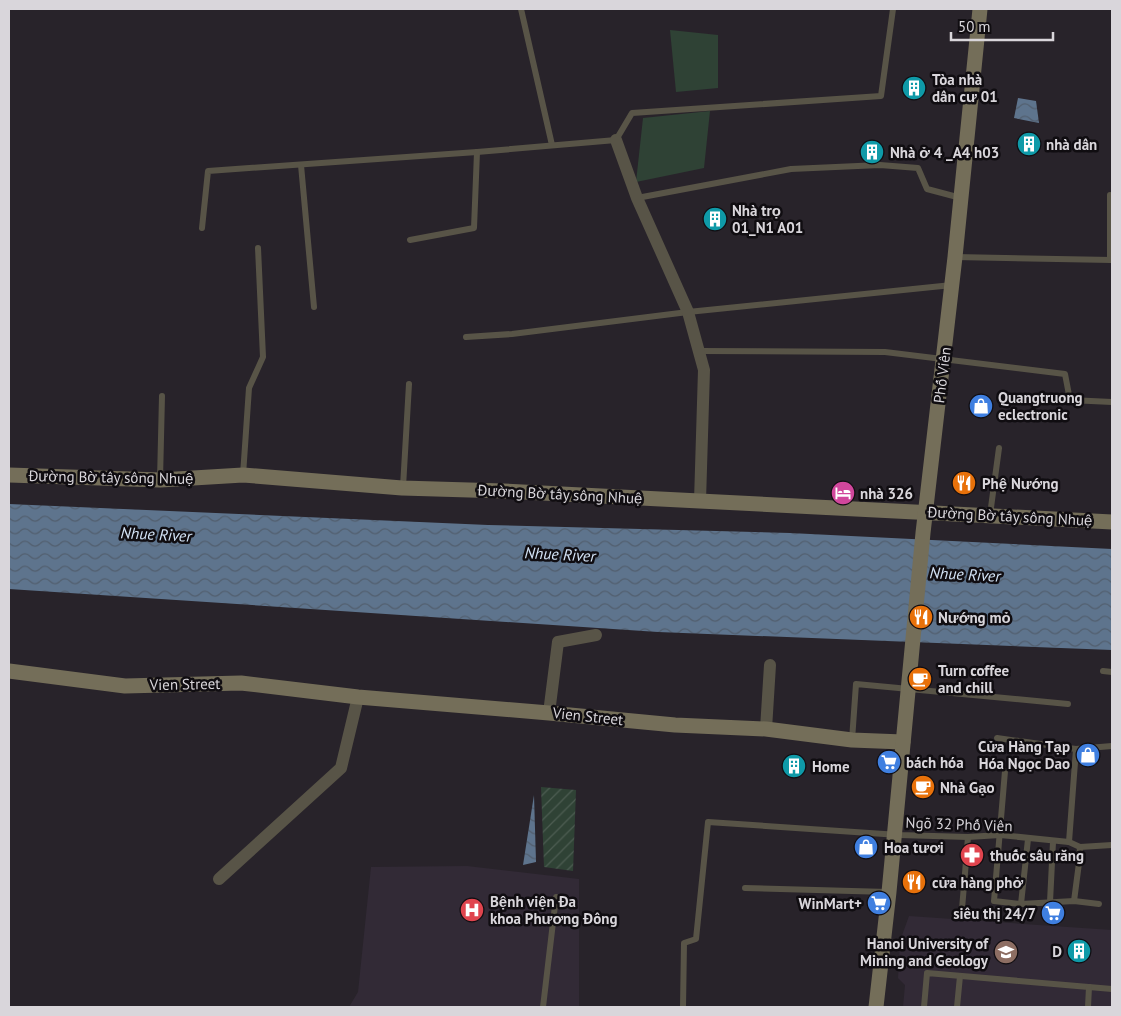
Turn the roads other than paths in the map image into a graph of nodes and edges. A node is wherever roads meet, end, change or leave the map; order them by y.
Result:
1 (521, 9) edge
2 (893, 9) edge
3 (980, 9) edge
4 (616, 140) junction
5 (552, 146) junction
6 (477, 152) junction
7 (301, 165) junction
8 (1110, 195) dead end
9 (637, 198) junction
10 (961, 198) junction
11 (202, 228) dead end
12 (410, 240) dead end
13 (258, 248) dead end
14 (955, 257) junction
15 (1111, 260) edge
16 (952, 285) junction
17 (314, 307) dead end
18 (688, 312) junction
19 (466, 337) dead end
20 (698, 351) junction
21 (944, 359) junction
22 (409, 384) dead end
23 (162, 396) dead end
24 (1112, 402) edge
25 (999, 448) dead end
26 (9, 475) edge
27 (243, 475) junction
28 (160, 480) junction
29 (402, 488) junction
30 (700, 501) junction
31 (926, 512) junction
32 (990, 515) junction
33 (1112, 522) edge
34 (596, 635) dead end
35 (770, 665) dead end
36 (9, 671) edge
37 (1103, 671) dead end
38 (1112, 672) edge
39 (908, 688) junction
40 (358, 697) junction
41 (1068, 704) dead end
42 (549, 713) junction
43 (766, 729) junction
44 (997, 738) dead end
45 (852, 740) junction
46 (903, 742) junction
47 (1112, 746) edge
48 (1076, 749) junction
49 (1005, 771) dead end
50 (894, 834) junction
51 (1000, 835) junction
52 (968, 837) junction
53 (1028, 839) junction
54 (1054, 842) junction
55 (1069, 842) junction
56 (1112, 845) edge
57 (1080, 847) junction
58 (219, 879) dead end
59 (744, 888) dead end
60 (889, 892) junction
61 (556, 897) dead end
62 (1074, 901) junction
63 (1050, 902) junction
64 (1021, 904) junction
65 (1099, 904) dead end
66 (962, 909) dead end
67 (960, 976) junction
68 (1089, 987) junction
69 (1112, 989) edge
70 (543, 1007) edge
71 (683, 1007) edge
72 (876, 1007) edge
73 (924, 1007) edge
74 (957, 1007) edge
75 (1088, 1007) edge

1 - 5 lane
2 - 4 lane
3 - 10 street, Phố Viên
4 - 5 lane
4 - 9 street
5 - 6 lane
6 - 7 lane
6 - 12 lane
7 - 11 lane
7 - 17 lane
8 - 15 lane
9 - 10 lane
9 - 18 street
10 - 14 street, Phố Viên
13 - 27 lane
14 - 15 lane
14 - 16 street, Phố Viên
16 - 18 lane
16 - 21 street, Phố Viên
18 - 19 lane
18 - 20 street
20 - 21 lane
20 - 30 street
21 - 24 lane
21 - 31 street, Phố Viên
22 - 29 lane
23 - 28 lane
25 - 32 lane
26 - 28 street, Đường Bờ tây sông Nhuệ
27 - 28 street, Đường Bờ tây sông Nhuệ
27 - 29 street, Đường Bờ tây sông Nhuệ
29 - 30 street, Đường Bờ tây sông Nhuệ
30 - 31 street, Đường Bờ tây sông Nhuệ
31 - 32 street, Đường Bờ tây sông Nhuệ
31 - 39 street, Phố Viên
32 - 33 street, Đường Bờ tây sông Nhuệ
34 - 42 street
35 - 43 street
36 - 40 street, Vien Street
37 - 38 lane
39 - 41 lane
39 - 45 lane
39 - 46 street, Phố Viên
40 - 42 street, Vien Street
40 - 58 street
42 - 43 street, Vien Street
43 - 45 street, Vien Street
44 - 48 lane
45 - 46 street, Vien Street
46 - 50 street
47 - 48 lane
48 - 55 lane
49 - 51 lane
50 - 52 lane, Ngõ 32 Phố Viên
50 - 60 street
50 - 71 lane, Ngõ 32 Phố Viên
51 - 52 lane, Ngõ 32 Phố Viên
51 - 53 lane, Ngõ 32 Phố Viên
51 - 64 lane
52 - 66 lane
53 - 54 lane, Ngõ 32 Phố Viên
53 - 64 lane
54 - 55 lane, Ngõ 32 Phố Viên
54 - 63 lane
55 - 57 lane, Ngõ 32 Phố Viên
56 - 57 lane, Ngõ 32 Phố Viên
57 - 62 lane
59 - 60 lane
60 - 72 street
61 - 70 lane
62 - 63 lane
62 - 65 lane
63 - 64 lane
67 - 68 lane
67 - 73 lane
67 - 74 lane
68 - 69 lane
68 - 75 lane

